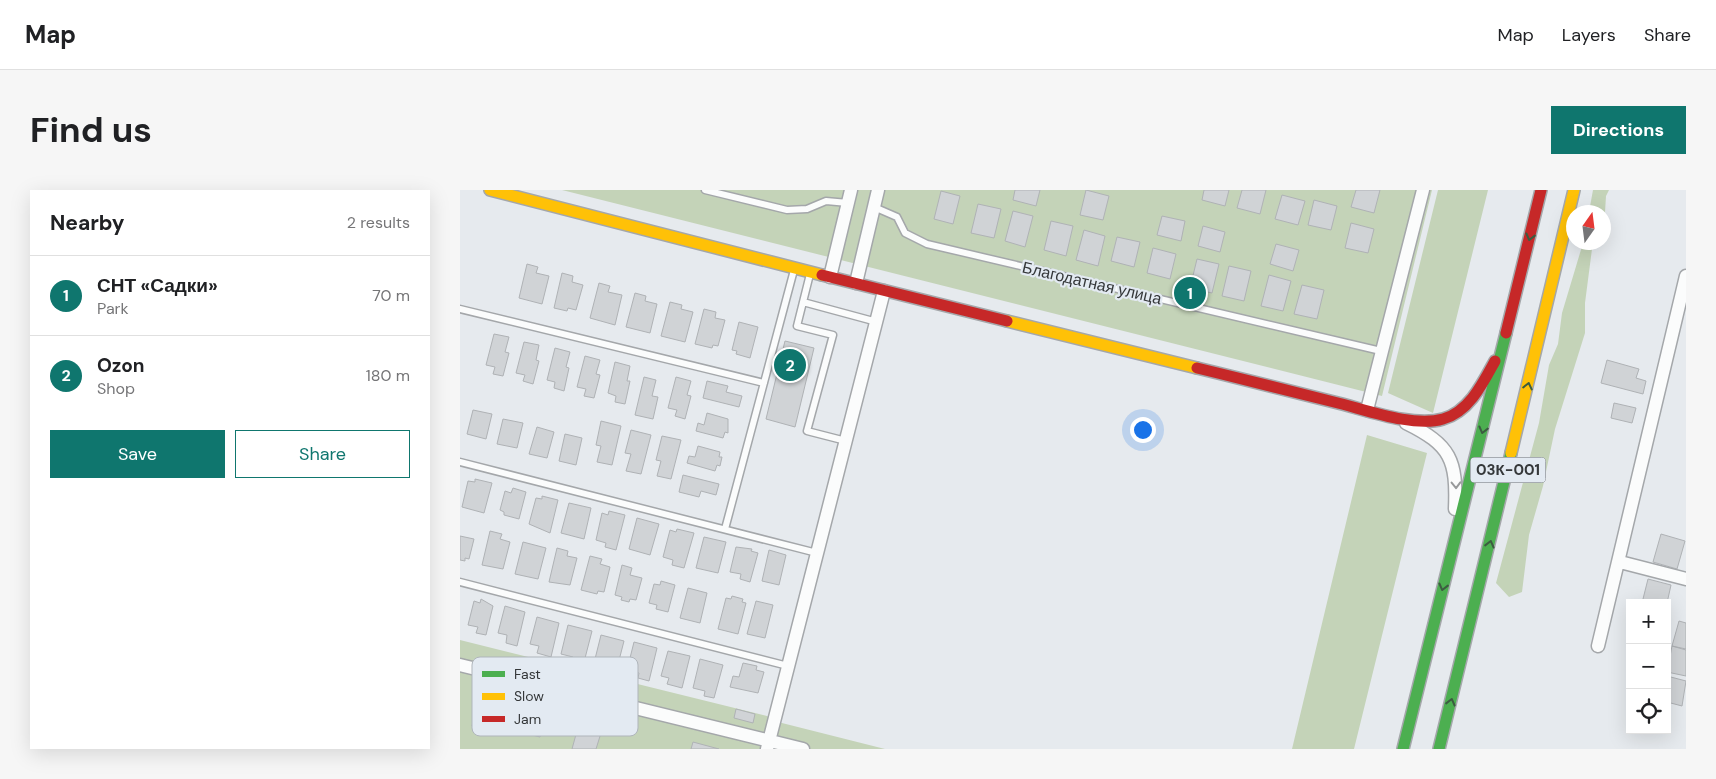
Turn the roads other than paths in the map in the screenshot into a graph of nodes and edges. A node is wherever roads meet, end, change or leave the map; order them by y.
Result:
1 (490, 190) edge
2 (706, 190) edge
3 (851, 190) edge
4 (878, 190) edge
5 (1423, 190) edge
6 (1541, 190) edge
7 (1574, 190) edge
8 (848, 203) junction
9 (874, 208) junction
10 (795, 268) junction
11 (811, 272) junction
12 (1686, 276) edge
13 (830, 277) junction
14 (856, 283) junction
15 (884, 291) junction
16 (803, 302) junction
17 (460, 309) edge
18 (876, 322) junction
19 (1503, 348) junction
20 (1381, 351) junction
21 (764, 382) junction
22 (1367, 410) junction
23 (1392, 416) junction
24 (846, 441) junction
25 (460, 462) edge
26 (725, 530) junction
27 (1454, 543) junction
28 (817, 553) junction
29 (1620, 562) junction
30 (1686, 579) edge
31 (460, 582) edge
32 (1598, 646) dead end
33 (788, 666) junction
34 (638, 711) edge
35 (768, 745) edge
36 (803, 749) edge
37 (1403, 749) edge
38 (1440, 749) edge

1 - 10 main road
2 - 8 lane
3 - 8 street
4 - 9 street
5 - 20 street
6 -> 19 main road, 03К-001
38 -> 7 main road, 03К-001
8 - 13 street
9 - 14 street
9 - 20 lane, Благодатная улица
10 - 11 main road
10 - 21 lane
11 - 13 main road
11 - 16 lane
12 - 29 street
13 - 14 main road
14 - 15 main road
15 - 18 street
15 - 22 main road
16 - 18 lane
16 - 24 lane
17 - 21 lane
18 - 24 street
19 - 23 main road
19 -> 27 main road, 03К-001
20 - 22 street
21 - 26 lane
22 - 23 main road
23 -> 27 street
24 - 28 street
25 - 26 lane
26 - 28 lane
27 -> 37 main road, 03К-001
28 - 33 street
29 - 30 street
29 - 32 street
31 - 33 lane
33 - 35 street
34 - 35 street
35 - 36 street

